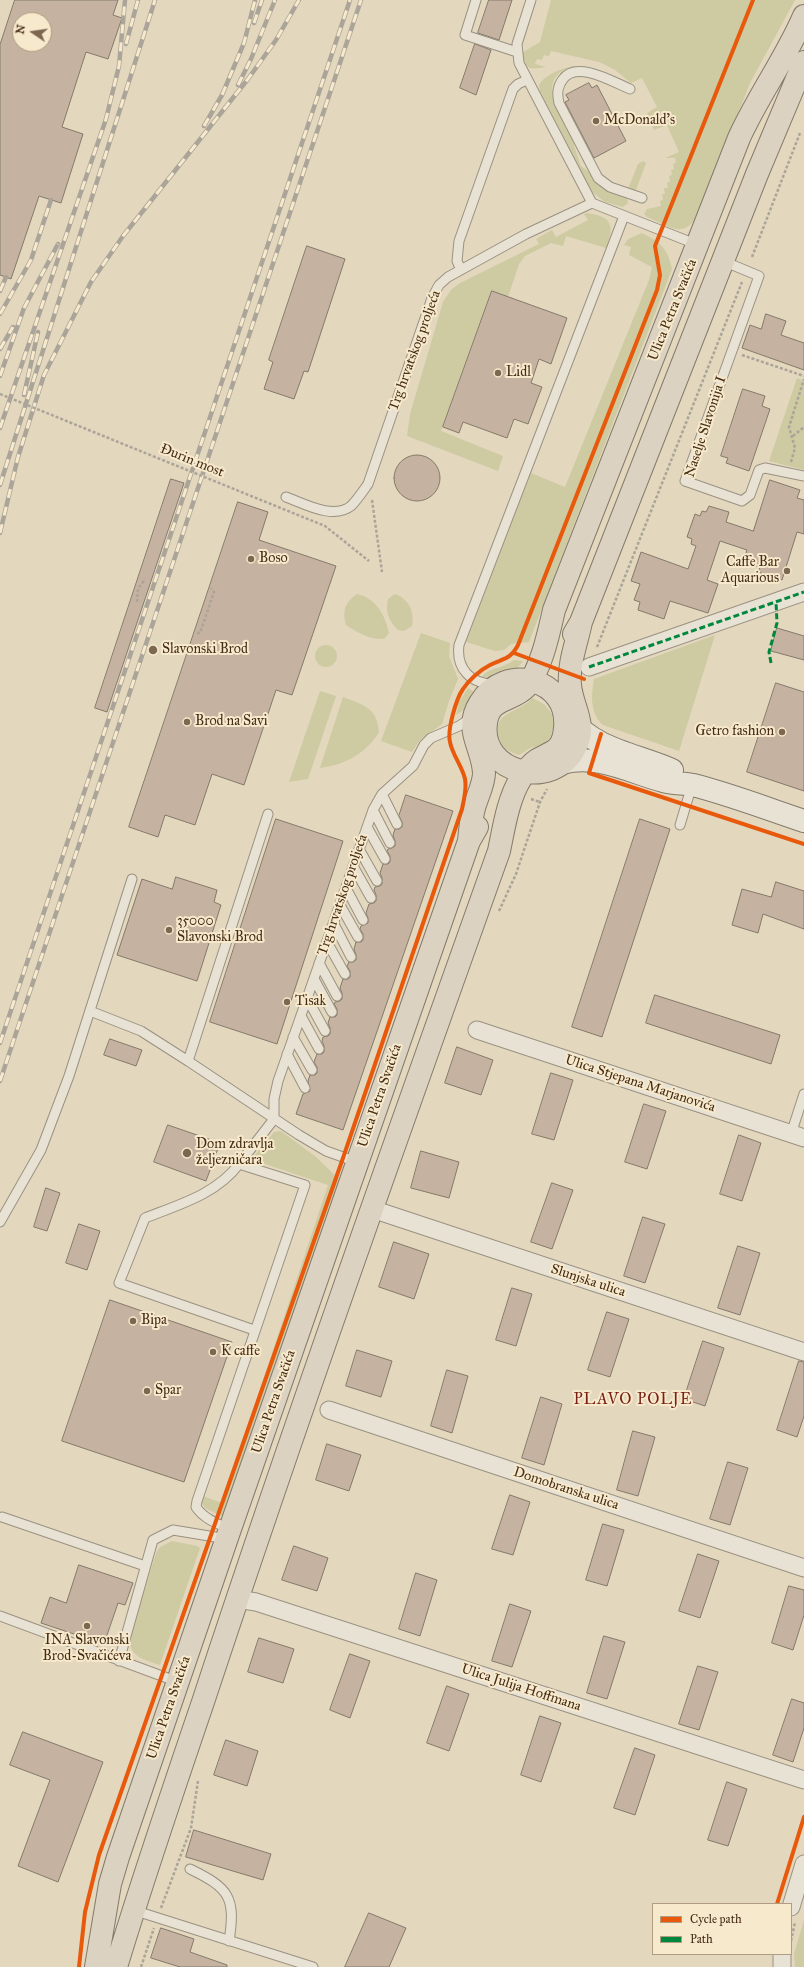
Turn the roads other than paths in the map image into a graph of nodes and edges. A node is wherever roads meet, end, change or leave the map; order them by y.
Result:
1 (476, 0) edge
2 (531, 0) edge
3 (804, 16) edge
4 (517, 52) junction
5 (804, 62) edge
6 (526, 80) junction
7 (630, 89) dead end
8 (642, 198) dead end
9 (592, 203) junction
10 (624, 216) junction
11 (698, 245) junction
12 (723, 261) junction
13 (460, 270) junction
14 (804, 476) edge
15 (286, 497) dead end
16 (804, 592) edge
17 (581, 622) junction
18 (589, 668) road end
19 (515, 682) junction
20 (561, 704) junction
21 (475, 714) junction
22 (580, 730) junction
23 (494, 754) junction
24 (562, 763) junction
25 (532, 773) junction
26 (692, 785) junction
27 (382, 794) junction
28 (373, 810) junction
29 (268, 814) dead end
30 (804, 821) edge
31 (397, 824) dead end
32 (680, 824) dead end
33 (367, 827) junction
34 (469, 841) junction
35 (390, 843) dead end
36 (359, 849) junction
37 (385, 860) dead end
38 (353, 866) junction
39 (132, 879) dead end
40 (377, 881) dead end
41 (346, 888) junction
42 (371, 898) dead end
43 (340, 905) junction
44 (363, 920) dead end
45 (334, 924) junction
46 (358, 937) dead end
47 (327, 942) junction
48 (351, 957) dead end
49 (319, 963) junction
50 (345, 974) dead end
51 (314, 979) junction
52 (337, 996) dead end
53 (307, 998) junction
54 (90, 1011) junction
55 (332, 1012) dead end
56 (300, 1016) junction
57 (477, 1030) dead end
58 (325, 1031) dead end
59 (293, 1037) junction
60 (319, 1049) dead end
61 (287, 1054) junction
62 (188, 1061) junction
63 (312, 1070) dead end
64 (306, 1088) dead end
65 (804, 1094) edge
66 (274, 1119) junction
67 (797, 1136) edge
68 (357, 1162) junction
69 (239, 1164) junction
70 (372, 1209) junction
71 (0, 1222) edge
72 (254, 1330) junction
73 (804, 1352) edge
74 (329, 1410) dead end
75 (2, 1516) dead end
76 (228, 1534) junction
77 (145, 1566) junction
78 (804, 1568) edge
79 (237, 1599) junction
80 (0, 1616) edge
81 (119, 1661) junction
82 (178, 1682) junction
83 (804, 1780) edge
84 (804, 1864) edge
85 (190, 1869) dead end
86 (792, 1904) edge
87 (133, 1909) junction
88 (229, 1941) junction
89 (782, 1955) edge
90 (96, 1967) edge
91 (116, 1967) edge
92 (313, 1967) edge
93 (782, 1967) edge

1 - 4 lane
2 - 4 lane
3 - 11 main road, Ulica Petra Svačića
4 - 6 lane
5 - 12 main road, Ulica Petra Svačića
6 - 9 lane
6 - 13 lane
7 - 8 lane
9 - 10 lane
9 - 13 lane, Trg hrvatskog proljeća
10 - 11 lane
10 - 19 lane
11 - 19 main road, Ulica Petra Svačića
12 - 14 lane, Naselje Slavonija I
12 - 17 main road, Ulica Petra Svačića
13 - 15 lane, Trg hrvatskog proljeća
16 - 18 street
17 - 20 main road, Ulica Petra Svačića
17 - 22 main road
19 - 20 main road
19 - 21 main road
19 - 23 main road
20 - 22 main road
20 - 25 main road, Ulica Petra Svačića
21 - 27 lane, Trg hrvatskog proljeća
21 - 34 main road
22 - 24 main road
22 - 26 main road
23 - 25 main road
23 - 34 main road
24 - 25 main road
24 - 26 main road
25 - 70 main road, Ulica Petra Svačića
26 - 30 main road
26 - 32 lane
27 - 28 lane, Trg hrvatskog proljeća
27 - 31 lane
28 - 33 lane, Trg hrvatskog proljeća
28 - 35 lane
29 - 62 lane
33 - 36 lane, Trg hrvatskog proljeća
33 - 37 lane
34 - 68 main road, Ulica Petra Svačića
36 - 38 lane, Trg hrvatskog proljeća
36 - 40 lane
38 - 41 lane, Trg hrvatskog proljeća
38 - 42 lane
39 - 54 lane
41 - 43 lane, Trg hrvatskog proljeća
41 - 44 lane
43 - 45 lane, Trg hrvatskog proljeća
43 - 46 lane
45 - 47 lane, Trg hrvatskog proljeća
45 - 48 lane
47 - 49 lane, Trg hrvatskog proljeća
47 - 50 lane
49 - 51 lane, Trg hrvatskog proljeća
49 - 52 lane
51 - 53 lane, Trg hrvatskog proljeća
51 - 55 lane
53 - 56 lane, Trg hrvatskog proljeća
53 - 58 lane
54 - 62 lane
54 - 71 lane
56 - 59 lane, Trg hrvatskog proljeća
56 - 60 lane
57 - 67 street, Ulica Stjepana Marjanovića
59 - 61 lane, Trg hrvatskog proljeća
59 - 63 lane
61 - 64 lane
61 - 66 lane, Trg hrvatskog proljeća
62 - 66 lane
65 - 67 lane
66 - 68 lane
66 - 69 lane
68 - 76 main road, Ulica Petra Svačića
69 - 72 lane
69 - 72 lane
70 - 73 street, Slunjska ulica
70 - 79 main road, Ulica Petra Svačića
72 - 76 lane
74 - 78 street, Domobranska ulica
75 - 77 lane
76 - 77 lane
76 - 82 main road, Ulica Petra Svačića
77 - 81 lane
79 - 83 street, Ulica Julija Hoffmana
79 - 87 main road, Ulica Petra Svačića
80 - 81 lane
81 - 82 lane
82 - 90 main road, Ulica Petra Svačića
84 - 86 street
85 - 88 lane
87 - 88 lane
87 - 91 main road, Ulica Petra Svačića
88 - 92 lane
89 - 93 street

